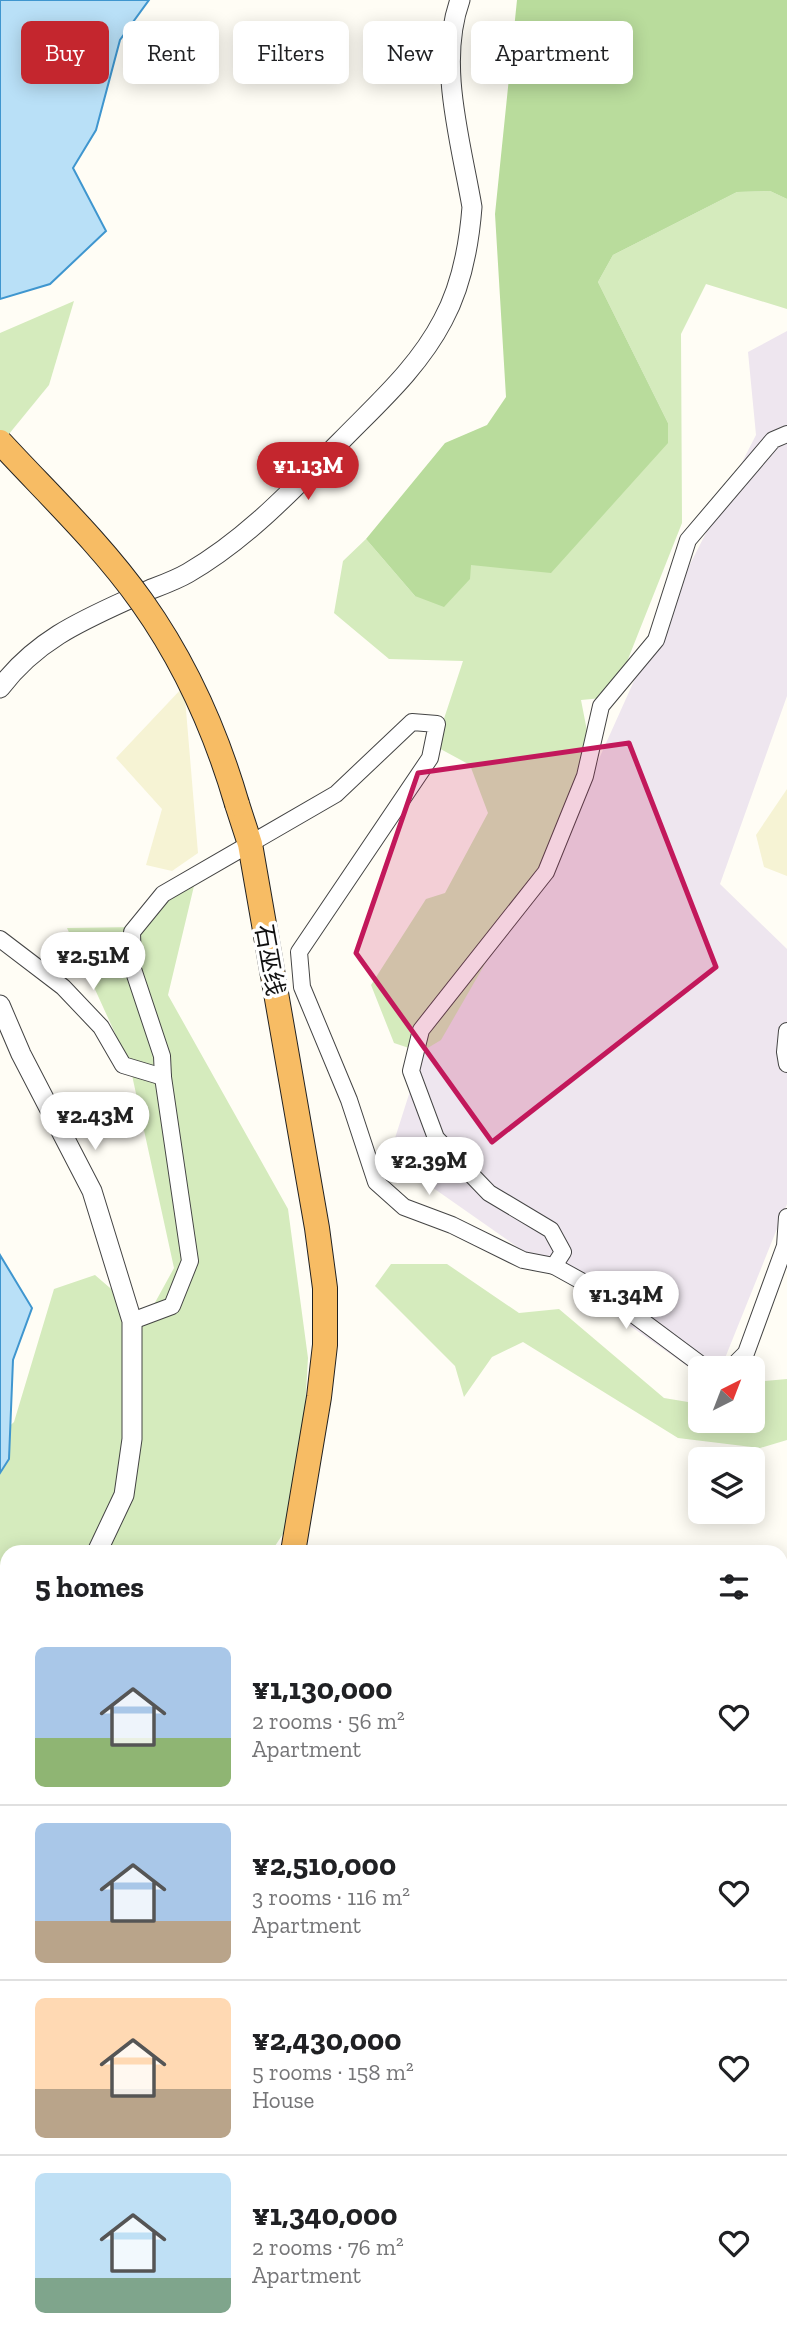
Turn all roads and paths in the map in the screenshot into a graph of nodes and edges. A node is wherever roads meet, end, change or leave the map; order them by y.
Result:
1 (460, 0) edge
2 (787, 434) edge
3 (0, 442) edge
4 (0, 688) edge
5 (250, 844) junction
6 (0, 939) edge
7 (0, 1005) edge
8 (787, 1031) edge
9 (787, 1064) edge
10 (163, 1076) junction
11 (787, 1217) edge
12 (554, 1266) junction
13 (132, 1321) junction
14 (689, 1356) edge
15 (743, 1356) edge
16 (100, 1545) edge
17 (294, 1545) edge

1 - 4 street
2 - 12 street
3 - 5 highway, 石巫线, bridge
5 - 10 street
5 - 12 street
5 - 17 highway, 石巫线
6 - 10 street
7 - 13 street
8 - 9 street
10 - 13 street
11 - 15 street
12 - 14 street
13 - 16 street

